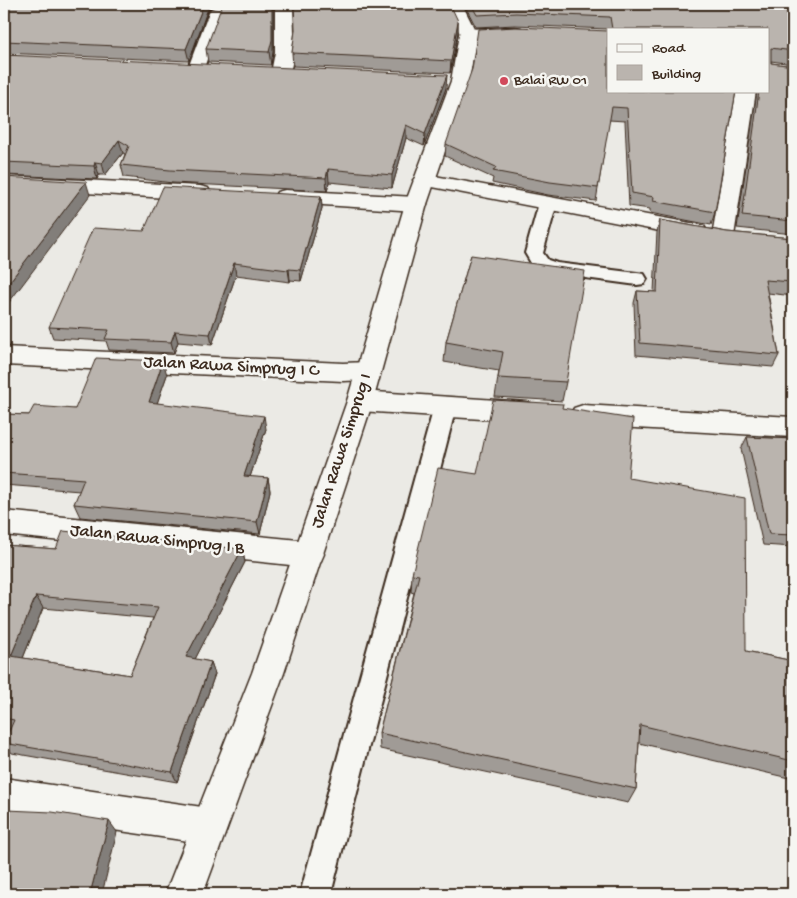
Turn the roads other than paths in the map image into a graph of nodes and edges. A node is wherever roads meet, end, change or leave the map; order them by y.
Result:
1 (284, 4) edge
2 (454, 4) edge
3 (252, 12) edge
4 (534, 32) edge
5 (468, 34) junction
6 (176, 67) edge
7 (196, 68) junction
8 (214, 69) edge
9 (261, 72) edge
10 (280, 73) junction
11 (300, 74) edge
12 (746, 92) edge
13 (4, 182) edge
14 (420, 192) junction
15 (220, 194) edge
16 (269, 196) edge
17 (548, 203) junction
18 (637, 279) dead end
19 (4, 356) edge
20 (368, 370) junction
21 (360, 401) junction
22 (445, 408) junction
23 (793, 427) edge
24 (4, 524) edge
25 (309, 554) junction
26 (4, 796) edge
27 (209, 826) junction
28 (184, 894) edge
29 (315, 894) edge

1 - 10 street
2 - 5 street
3 - 7 lane
4 - 5 street
5 - 14 street, Jalan Rawa Simprug I
6 - 7 street
7 - 8 street
9 - 10 street
10 - 11 street
12 - 17 street
13 - 15 street
14 - 16 street
14 - 17 street
14 - 20 street, Jalan Rawa Simprug I
17 - 18 lane
19 - 20 street, Jalan Rawa Simprug I C
20 - 21 street, Jalan Rawa Simprug I
21 - 22 street
21 - 25 street, Jalan Rawa Simprug I
22 - 23 street
22 - 29 lane
24 - 25 street, Jalan Rawa Simprug I B
25 - 27 street, Jalan Rawa Simprug I
26 - 27 street
27 - 28 street, Jalan Rawa Simprug I

